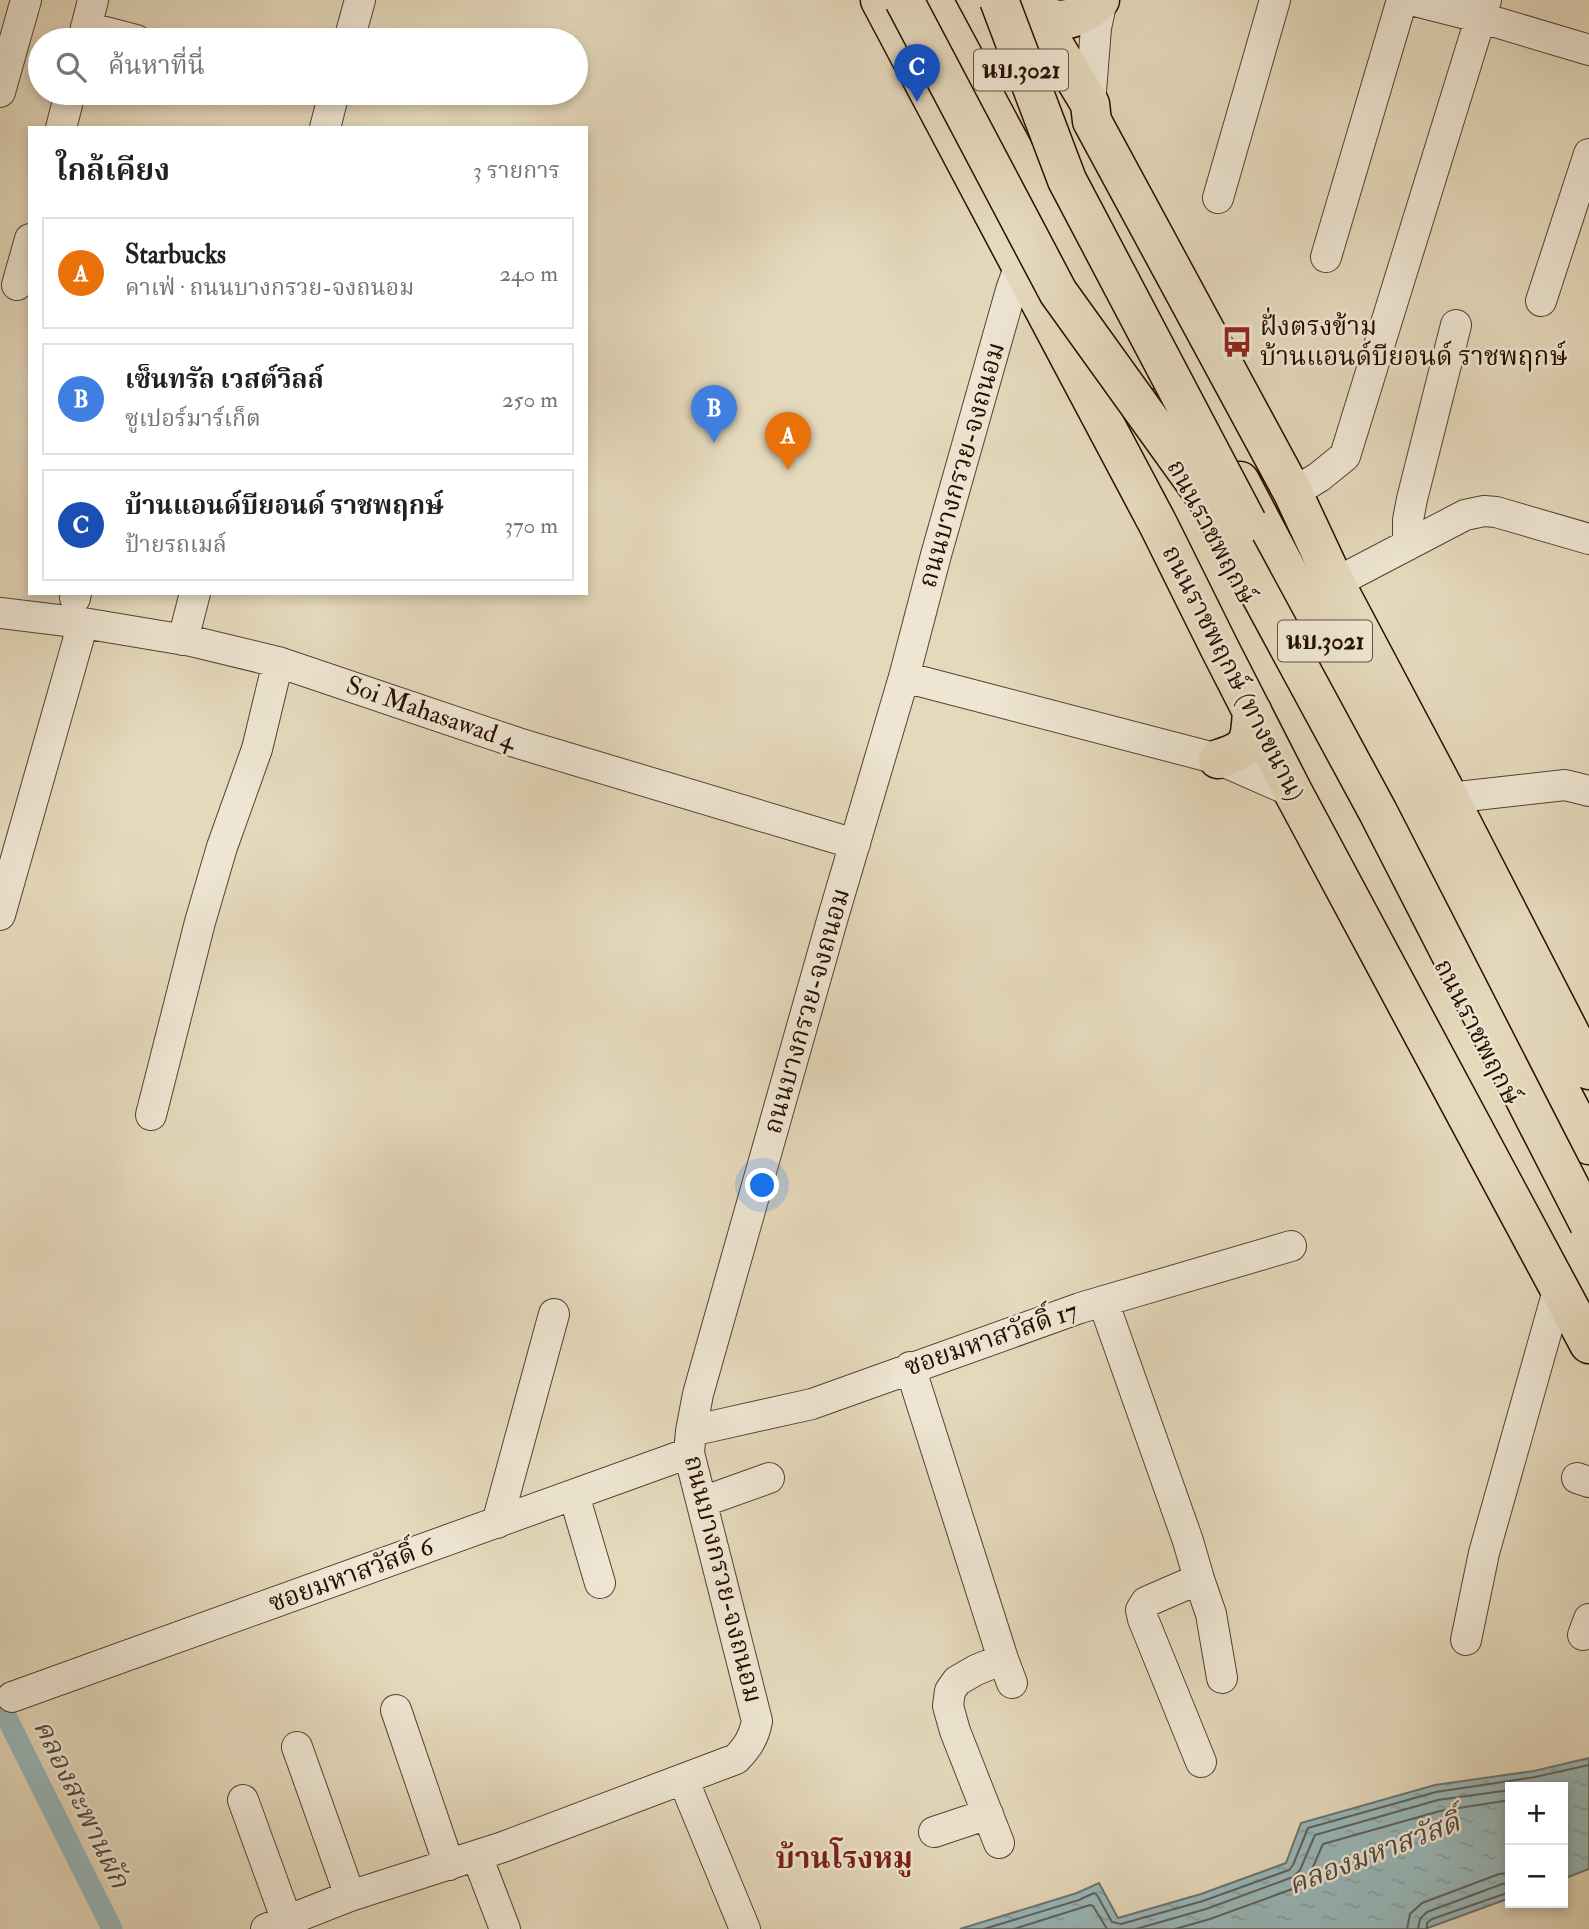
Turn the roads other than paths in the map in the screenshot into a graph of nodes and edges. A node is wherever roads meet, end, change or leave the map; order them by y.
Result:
1 (360, 0) edge
2 (880, 0) edge
3 (905, 0) edge
4 (933, 0) edge
5 (985, 0) edge
6 (1101, 0) edge
7 (1275, 0) edge
8 (1402, 0) edge
9 (1411, 0) edge
10 (1018, 2) edge
11 (1484, 9) edge
12 (15, 12) edge
13 (352, 28) edge
14 (1589, 50) edge
15 (0, 92) edge
16 (1090, 104) junction
17 (67, 105) edge
18 (331, 105) edge
19 (62, 126) edge
20 (326, 126) edge
21 (1058, 139) junction
22 (1589, 154) edge
23 (1218, 198) dead end
24 (28, 246) edge
25 (1326, 257) dead end
26 (1020, 265) junction
27 (16, 285) dead end
28 (1541, 301) dead end
29 (1456, 325) dead end
30 (1069, 356) junction
31 (1180, 479) junction
32 (1293, 493) junction
33 (1589, 539) edge
34 (1408, 545) junction
35 (1335, 583) junction
36 (194, 595) edge
37 (78, 605) edge
38 (0, 612) edge
39 (183, 640) junction
40 (278, 663) junction
41 (904, 677) junction
42 (1252, 711) junction
43 (1218, 759) junction
44 (1589, 791) edge
45 (1293, 792) junction
46 (1449, 798) junction
47 (855, 844) junction
48 (0, 915) edge
49 (1589, 1070) edge
50 (151, 1115) dead end
51 (1589, 1145) edge
52 (1589, 1169) edge
53 (1589, 1224) edge
54 (1291, 1246) dead end
55 (1589, 1248) edge
56 (1559, 1287) junction
57 (1103, 1301) junction
58 (554, 1314) dead end
59 (1589, 1344) edge
60 (910, 1367) junction
61 (690, 1442) junction
62 (769, 1478) dead end
63 (574, 1495) junction
64 (702, 1502) junction
65 (497, 1523) junction
66 (1199, 1579) junction
67 (600, 1583) dead end
68 (1466, 1640) dead end
69 (1222, 1678) dead end
70 (12, 1697) dead end
71 (396, 1710) dead end
72 (297, 1748) dead end
73 (1201, 1762) dead end
74 (682, 1779) junction
75 (243, 1800) dead end
76 (988, 1814) junction
77 (933, 1832) dead end
78 (999, 1843) dead end
79 (463, 1861) junction
80 (350, 1896) junction
81 (276, 1925) edge
82 (505, 1929) edge
83 (745, 1929) edge

1 - 13 street
2 - 26 main road, ถนนราชพฤกษ์ (ทางขนาน)
3 - 53 main road, bridge
4 - 31 main road, ถนนราชพฤกษ์ / นบ.3021
5 - 21 main road, ถนนราชพฤกษ์ / นบ.3021
6 - 10 main road
6 - 16 street
7 - 23 street
8 - 25 street
9 - 11 street
10 - 16 main road, นบ.3021
10 - 21 main road
10 - 52 main road, bridge
11 - 14 street
11 - 32 street
12 - 15 street
16 - 32 main road
17 - 19 street
18 - 20 street
21 - 51 main road, ถนนราชพฤกษ์ / นบ.3021
22 - 28 street
24 - 27 street
26 - 30 main road, ถนนราชพฤกษ์ (ทางขนาน)
26 - 41 street, ถนนบางกรวย-จงถนอม
29 - 34 street
30 - 31 main road
30 - 42 main road, ถนนราชพฤกษ์ (ทางขนาน)
31 - 55 main road, ถนนราชพฤกษ์ / นบ.3021
32 - 35 main road
33 - 34 street
34 - 35 street
35 - 46 main road
36 - 39 street
37 - 38 street, Soi Mahasawad 4
37 - 39 street, Soi Mahasawad 4
37 - 48 street
39 - 40 street, Soi Mahasawad 4
40 - 47 street, Soi Mahasawad 4
40 - 50 street
41 - 43 street
41 - 47 street, ถนนบางกรวย-จงถนอม
42 - 43 main road
42 - 45 main road, ถนนราชพฤกษ์ (ทางขนาน)
43 - 45 street
44 - 46 street
45 - 56 main road, ถนนราชพฤกษ์ (ทางขนาน)
46 - 49 main road
47 - 61 street, ถนนบางกรวย-จงถนอม
54 - 57 street, ซอยมหาสวัสดิ์ 17
56 - 59 main road, ถนนราชพฤกษ์ (ทางขนาน)
56 - 68 street
57 - 60 street, ซอยมหาสวัสดิ์ 17
57 - 66 street
58 - 65 street
60 - 61 street, ซอยมหาสวัสดิ์ 17
60 - 76 street
61 - 63 street, ซอยมหาสวัสดิ์ 6
61 - 64 street, ถนนบางกรวย-จงถนอม
62 - 64 street
63 - 65 street, ซอยมหาสวัสดิ์ 6
63 - 67 street
64 - 74 street, ถนนบางกรวย-จงถนอม
65 - 70 street, ซอยมหาสวัสดิ์ 6
66 - 69 street
66 - 73 street
71 - 79 street
72 - 80 street
74 - 79 street, ถนนบางกรวย-จงถนอม
74 - 83 street
75 - 81 street
76 - 77 street
76 - 78 street
79 - 80 street, ถนนบางกรวย-จงถนอม
79 - 82 street
80 - 81 street, ถนนบางกรวย-จงถนอม

